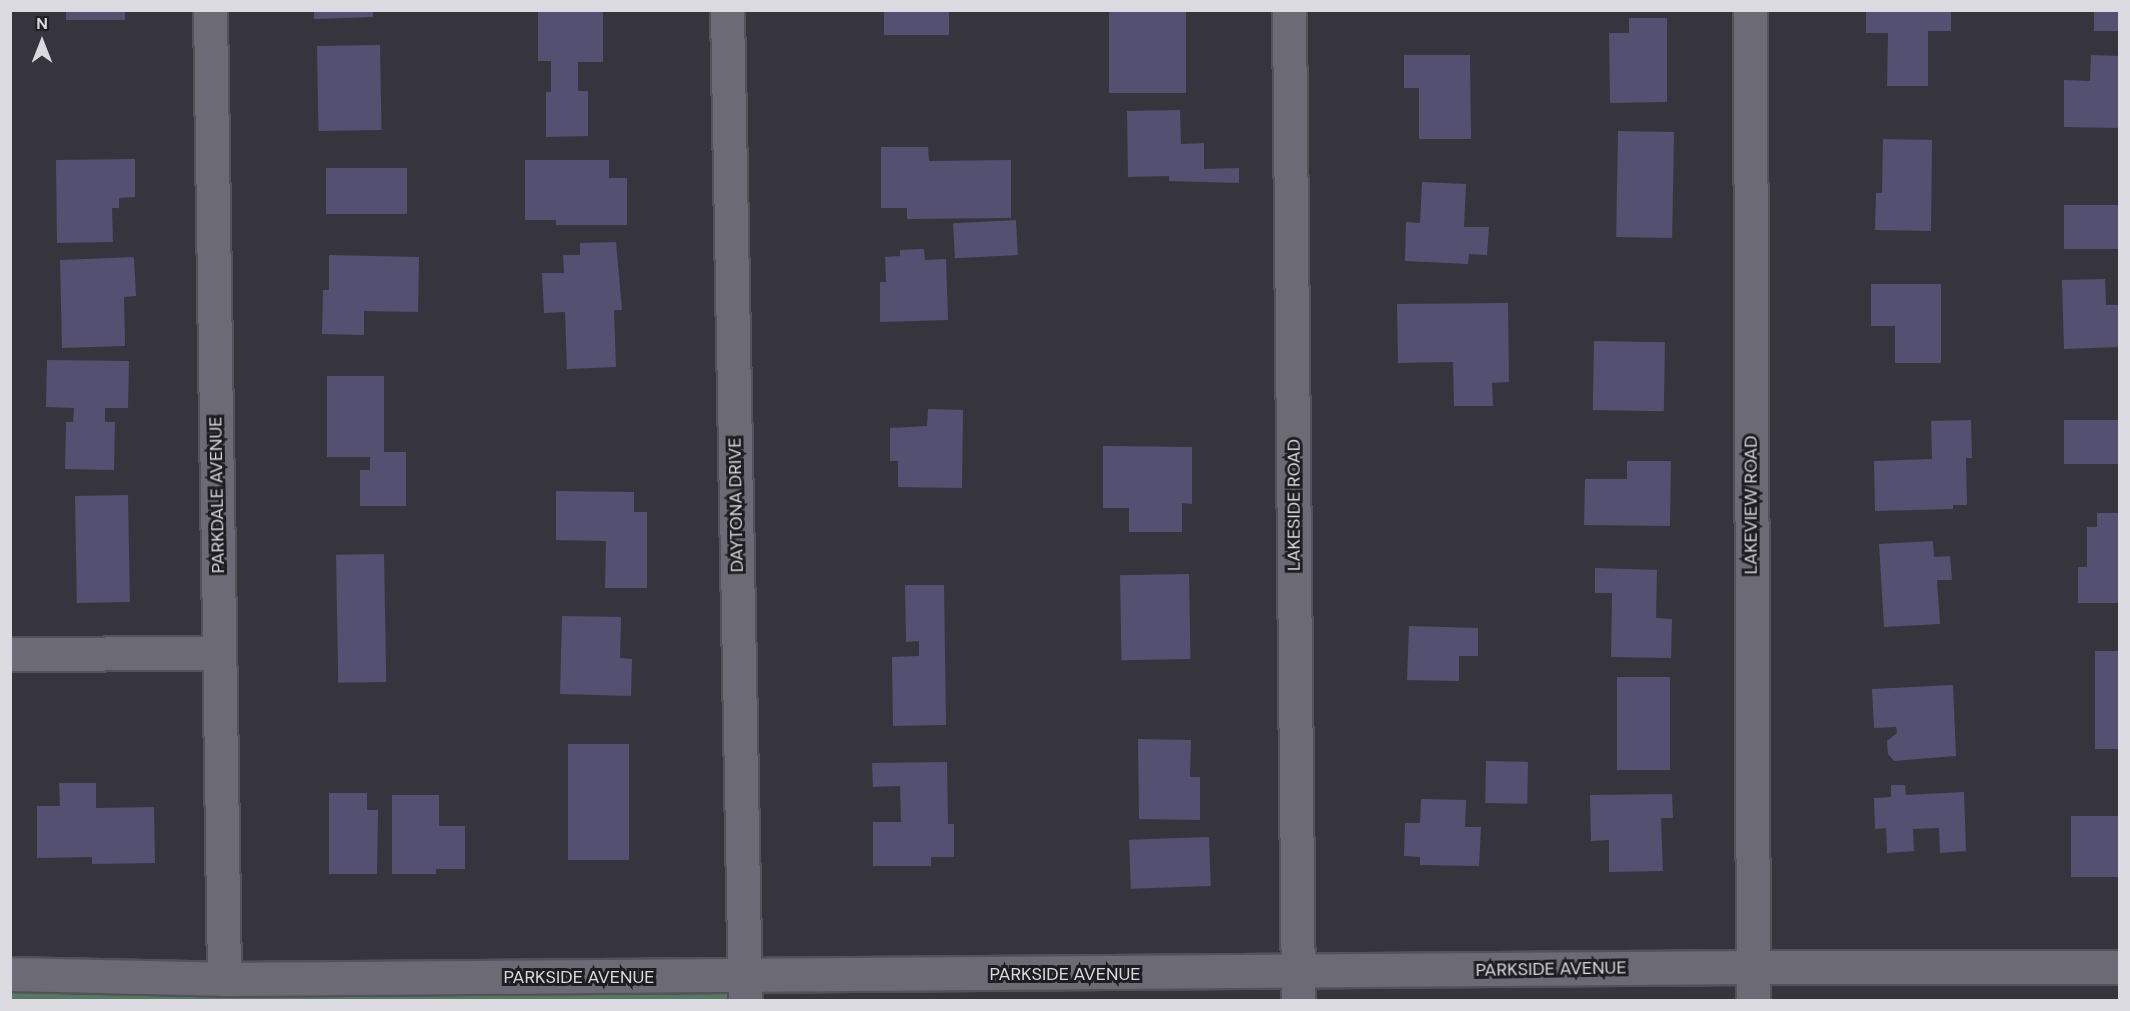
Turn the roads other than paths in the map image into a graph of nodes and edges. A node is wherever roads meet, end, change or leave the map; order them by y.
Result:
1 (210, 10) edge
2 (727, 10) edge
3 (1289, 10) edge
4 (1750, 10) edge
5 (219, 653) junction
6 (10, 654) edge
7 (1753, 967) junction
8 (2120, 967) edge
9 (10, 974) edge
10 (224, 979) junction
11 (1298, 986) edge
12 (745, 988) edge
13 (1753, 1000) edge

1 - 5 street, PARKDALE AVENUE
2 - 12 street, DAYTONA DRIVE
3 - 11 street, LAKESIDE ROAD
4 - 7 street, LAKEVIEW ROAD
5 - 6 street
5 - 10 street, PARKDALE AVENUE
7 - 8 street, PARKSIDE AVENUE
7 - 11 street, PARKSIDE AVENUE
7 - 13 street, LAKEVIEW ROAD
9 - 10 street, PARKSIDE AVENUE
10 - 12 street, PARKSIDE AVENUE
11 - 12 street, PARKSIDE AVENUE

